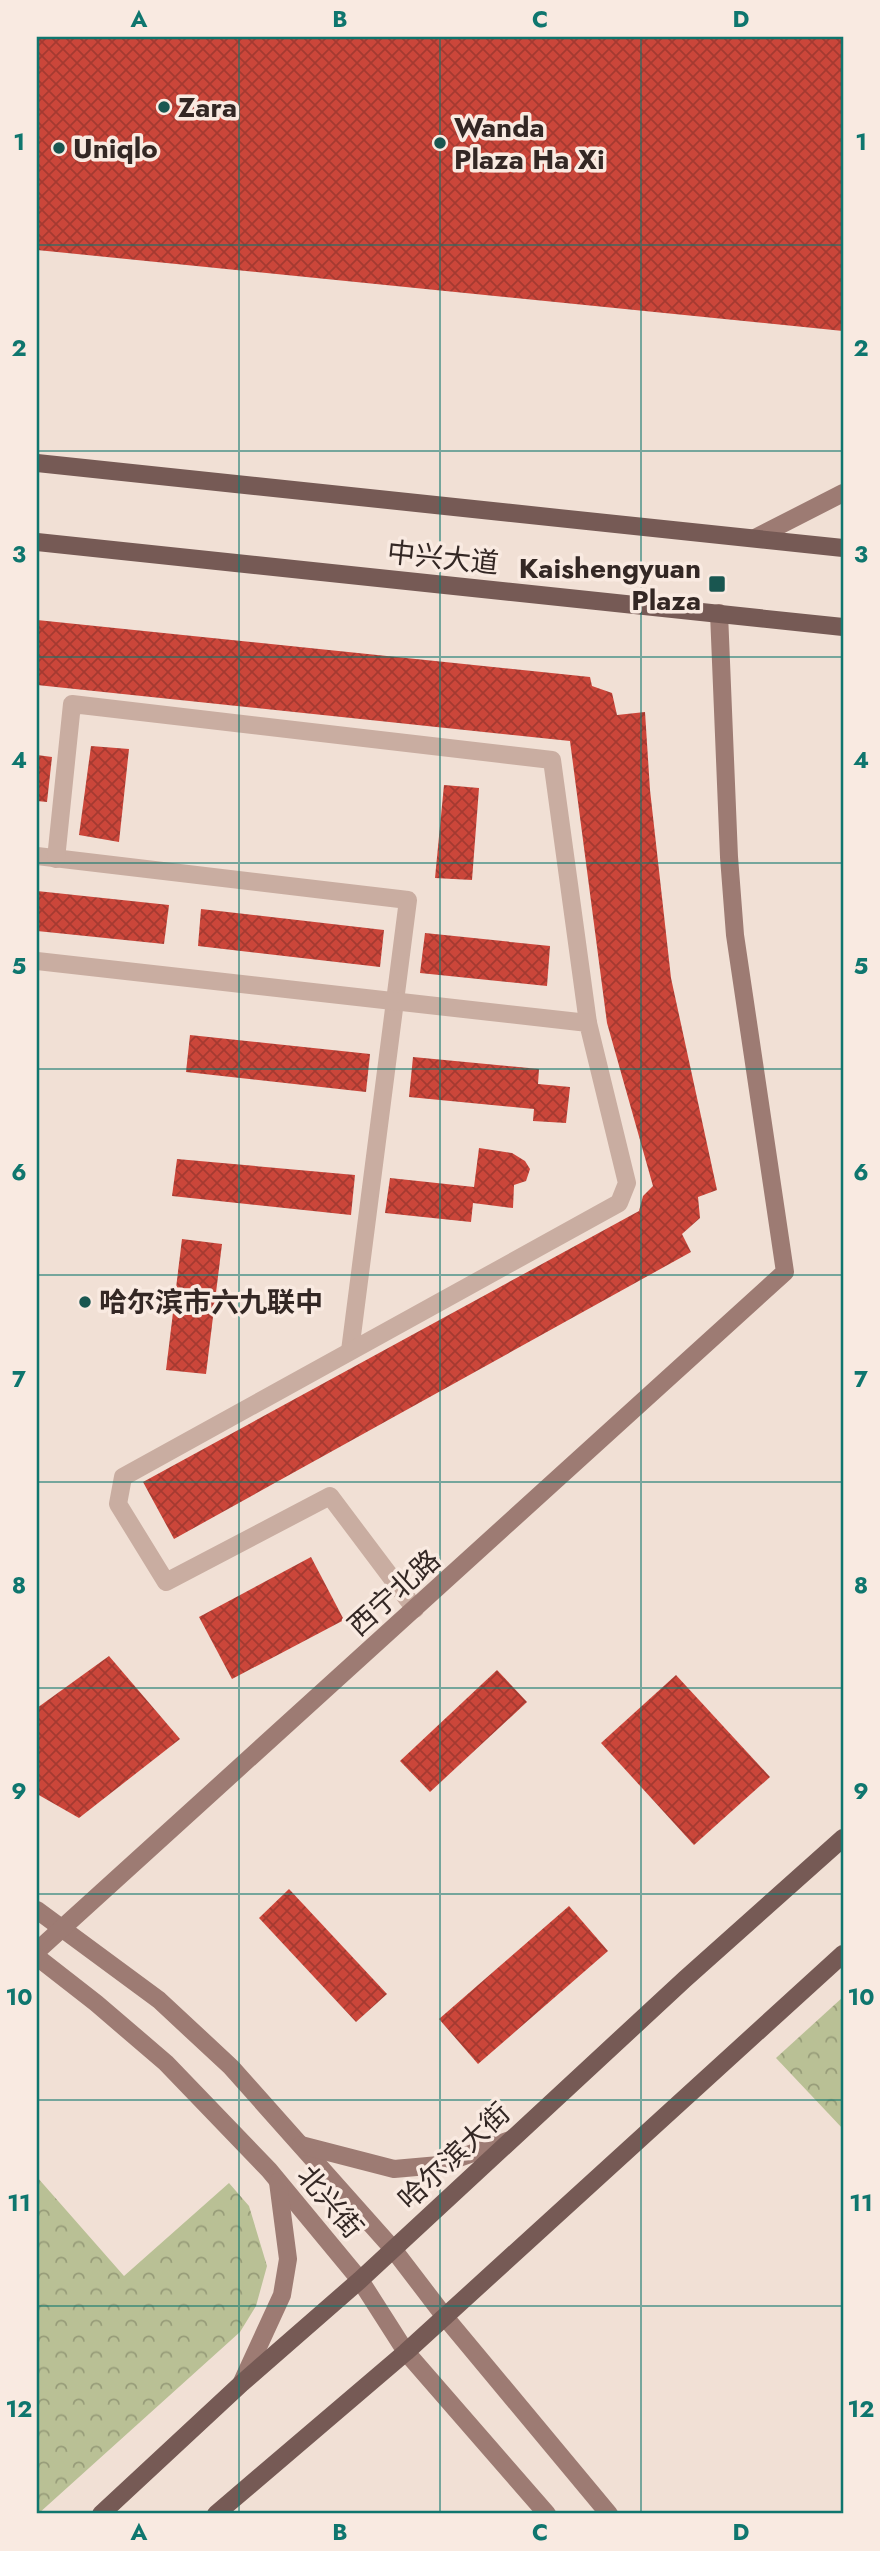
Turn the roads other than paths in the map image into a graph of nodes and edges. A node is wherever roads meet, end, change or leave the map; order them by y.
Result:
1 (37, 463) edge
2 (843, 493) edge
3 (755, 538) junction
4 (37, 542) edge
5 (843, 548) edge
6 (719, 613) junction
7 (843, 627) edge
8 (37, 856) edge
9 (56, 859) junction
10 (37, 961) edge
11 (396, 1001) junction
12 (588, 1023) junction
13 (350, 1351) junction
14 (415, 1609) junction
15 (843, 1838) edge
16 (37, 1910) edge
17 (62, 1928) junction
18 (37, 1951) edge
19 (843, 1954) edge
20 (37, 1958) edge
21 (510, 2140) junction
22 (301, 2145) junction
23 (278, 2182) junction
24 (393, 2249) junction
25 (360, 2280) junction
26 (445, 2317) junction
27 (405, 2352) junction
28 (242, 2383) junction
29 (101, 2514) edge
30 (216, 2514) edge
31 (547, 2514) edge
32 (608, 2514) edge

1 - 3 main road, 中兴大道
2 - 3 main road
3 - 5 main road, 中兴大道
4 - 6 main road, 中兴大道
6 - 7 main road, 中兴大道
6 - 14 main road, 西宁北路
8 - 9 street
9 - 11 street
9 - 12 street
10 - 11 street
11 - 12 street
11 - 13 street
12 - 13 street
13 - 14 street
14 - 17 main road, 西宁北路
15 - 21 main road, 哈尔滨大街
16 - 17 main road, 北兴街
17 - 18 main road, 西宁北路
17 - 22 main road, 北兴街
19 - 26 main road
20 - 23 main road, 北兴街
21 - 22 main road
21 - 24 main road, 哈尔滨大街
22 - 24 main road, 北兴街
23 - 25 main road, 北兴街
23 - 28 main road
24 - 25 main road, 哈尔滨大街
24 - 26 main road, 北兴街
25 - 27 main road, 北兴街
25 - 28 main road, 哈尔滨大街
26 - 27 main road
26 - 32 main road, 北兴街
27 - 30 main road
27 - 31 main road, 北兴街
28 - 29 main road, 哈尔滨大街

